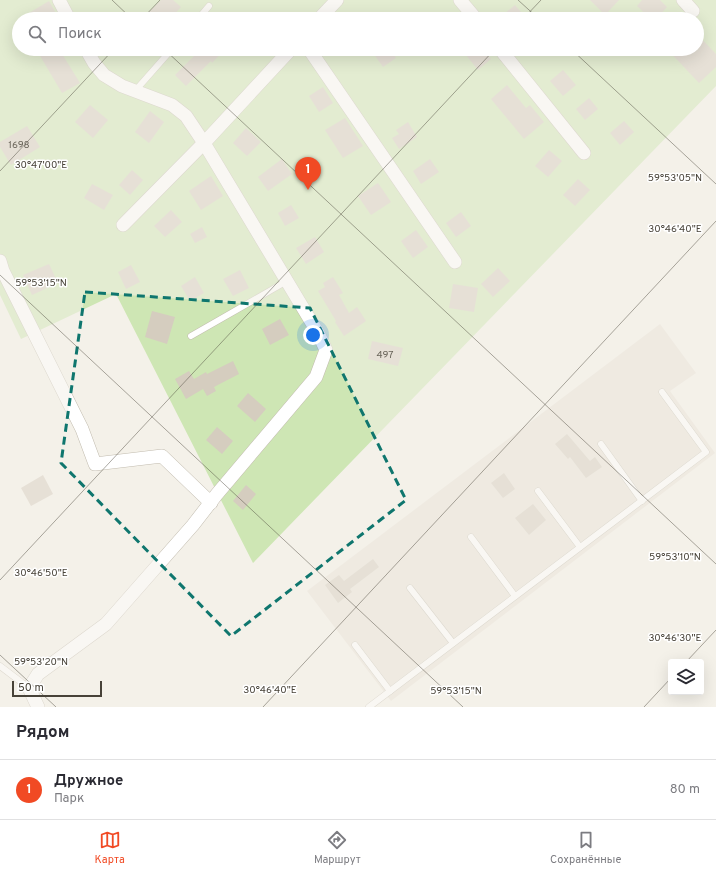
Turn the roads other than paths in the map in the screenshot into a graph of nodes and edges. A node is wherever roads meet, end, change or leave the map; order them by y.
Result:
1 (59, 0) edge
2 (337, 0) edge
3 (460, 0) edge
4 (683, 0) edge
5 (209, 6) dead end
6 (693, 11) dead end
7 (65, 12) edge
8 (204, 12) edge
9 (326, 12) edge
10 (470, 12) edge
11 (90, 56) edge
12 (166, 56) edge
13 (285, 56) edge
14 (314, 56) edge
15 (506, 56) edge
16 (135, 91) junction
17 (204, 143) junction
18 (584, 153) dead end
19 (123, 225) dead end
20 (0, 261) edge
21 (455, 262) dead end
22 (287, 281) junction
23 (191, 336) dead end
24 (662, 392) dead end
25 (601, 444) dead end
26 (538, 491) dead end
27 (642, 501) junction
28 (211, 503) junction
29 (471, 537) dead end
30 (580, 547) junction
31 (410, 588) dead end
32 (516, 596) junction
33 (453, 643) junction
34 (355, 645) dead end
35 (0, 666) edge
36 (29, 688) junction
37 (390, 691) junction
38 (38, 707) edge
39 (369, 707) edge

1 - 7 street
2 - 9 street
3 - 10 street
4 - 6 street
5 - 8 lane
11 - 16 street
12 - 16 lane
13 - 17 street
14 - 21 street
15 - 18 street
16 - 17 street
17 - 19 street
17 - 22 street
20 - 28 street
22 - 23 lane
22 - 28 street
24 - 27 lane
25 - 27 lane
26 - 30 lane
27 - 30 lane
28 - 36 street
29 - 32 lane
30 - 32 lane
31 - 33 lane
32 - 33 lane
33 - 37 lane
34 - 37 lane
35 - 36 lane
36 - 38 street
37 - 39 lane

